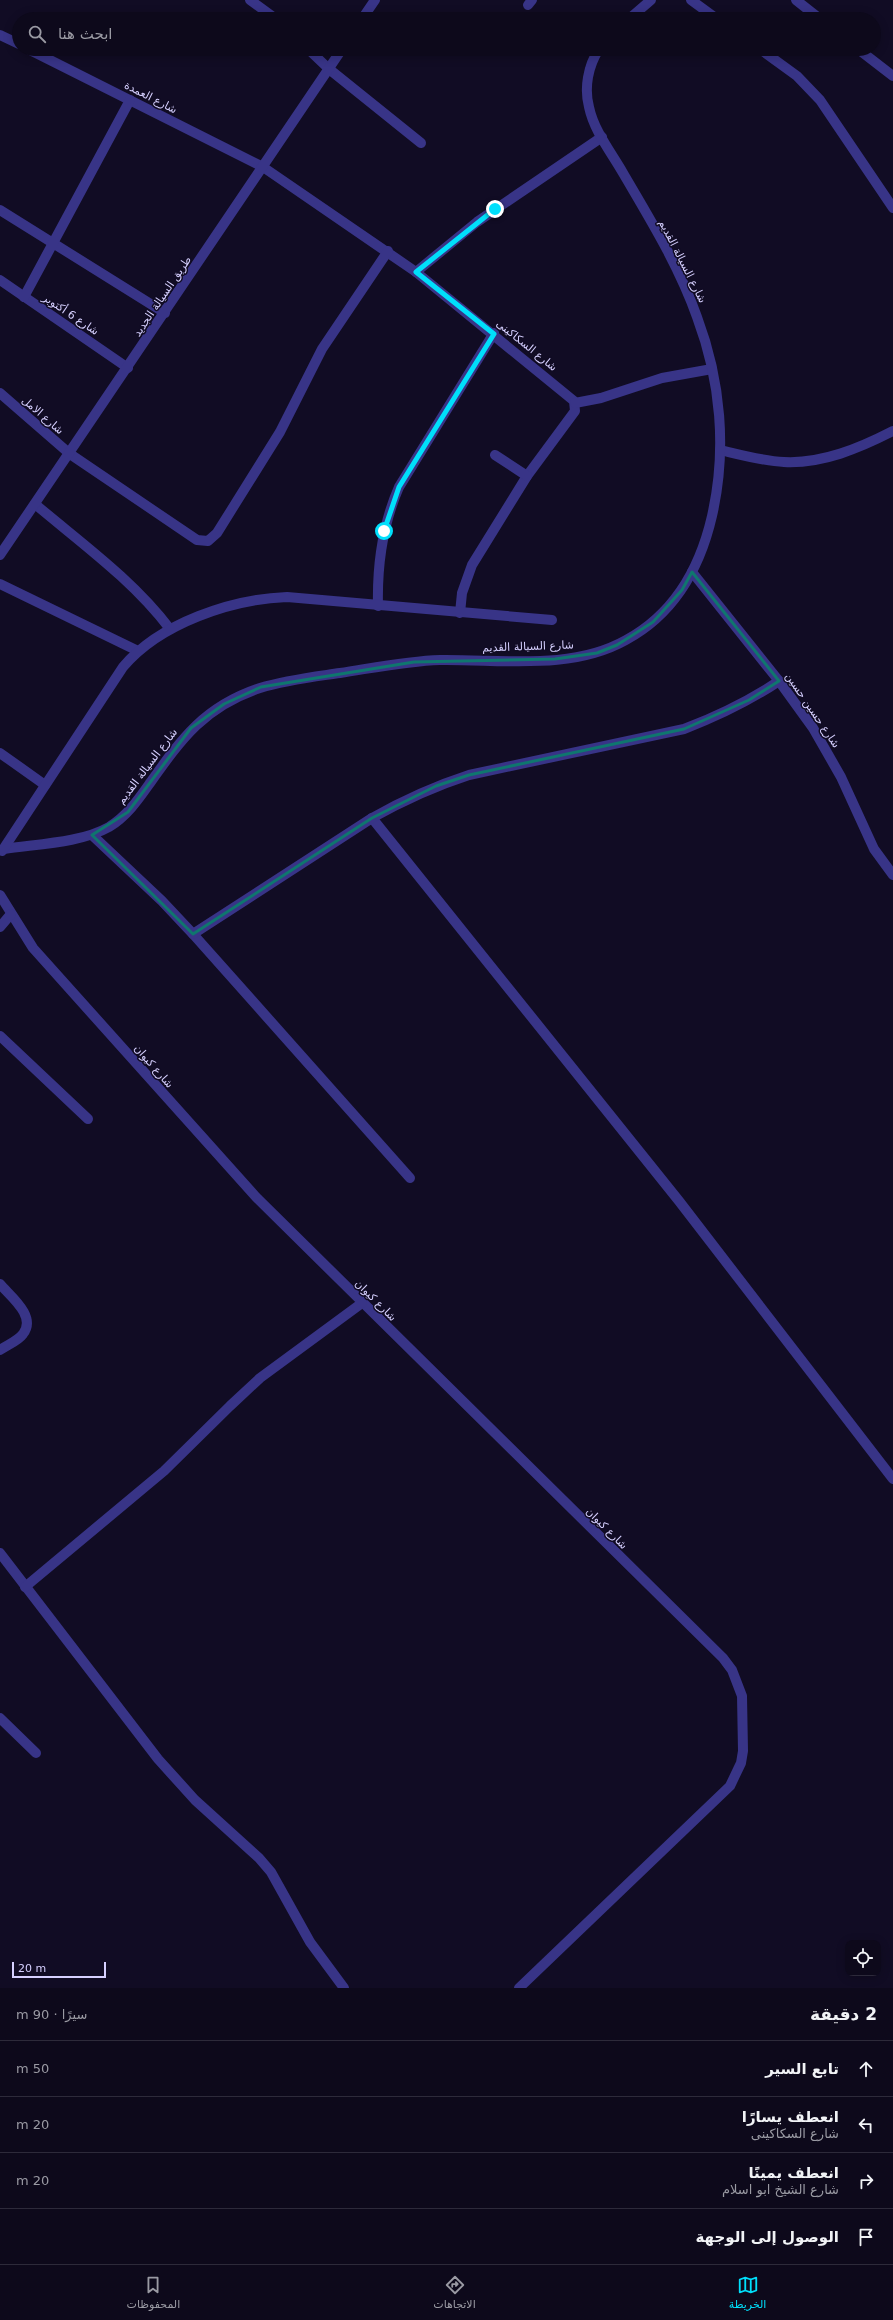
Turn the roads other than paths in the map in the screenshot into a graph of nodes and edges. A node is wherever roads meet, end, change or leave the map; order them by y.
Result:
1 (250, 0) edge
2 (375, 0) edge
3 (651, 0) edge
4 (690, 0) edge
5 (796, 0) edge
6 (266, 12) edge
7 (367, 12) edge
8 (637, 12) edge
9 (707, 12) edge
10 (811, 12) edge
11 (0, 35) edge
12 (12, 41) edge
13 (42, 56) edge
14 (315, 56) edge
15 (337, 56) edge
16 (596, 56) edge
17 (770, 56) edge
18 (867, 56) edge
19 (329, 69) junction
20 (893, 76) edge
21 (130, 100) junction
22 (602, 137) junction
23 (421, 143) dead end
24 (263, 167) junction
25 (893, 208) edge
26 (0, 210) edge
27 (53, 243) junction
28 (388, 251) junction
29 (416, 272) junction
30 (0, 280) edge
31 (24, 297) junction
32 (164, 313) junction
33 (494, 334) junction
34 (128, 368) junction
35 (712, 369) junction
36 (0, 393) edge
37 (576, 403) junction
38 (893, 431) edge
39 (720, 450) junction
40 (70, 454) junction
41 (495, 456) dead end
42 (527, 476) junction
43 (35, 504) junction
44 (1, 551) edge
45 (692, 572) junction
46 (0, 584) edge
47 (378, 606) junction
48 (460, 613) junction
49 (552, 620) dead end
50 (170, 629) junction
51 (138, 651) junction
52 (779, 681) junction
53 (0, 753) edge
54 (45, 786) junction
55 (372, 818) junction
56 (92, 835) junction
57 (2, 852) edge
58 (893, 876) edge
59 (0, 895) edge
60 (11, 914) junction
61 (0, 927) edge
62 (193, 934) junction
63 (0, 1036) edge
64 (88, 1119) dead end
65 (410, 1178) dead end
66 (0, 1284) edge
67 (362, 1303) junction
68 (0, 1350) edge
69 (893, 1479) edge
70 (0, 1553) edge
71 (26, 1587) junction
72 (0, 1718) edge
73 (36, 1753) dead end
74 (344, 1988) edge
75 (519, 1988) edge

1 - 6 street
2 - 7 street
3 - 8 street
4 - 9 street
5 - 10 street
11 - 12 street
13 - 21 street, شارع العمدة
14 - 19 street
15 - 19 street, طريق السيالة الجديد
16 - 22 street, شارع السيالة القديم
17 - 25 street
18 - 20 street
19 - 23 street
19 - 24 street, طريق السيالة الجديد
21 - 24 street, شارع العمدة
21 - 27 street
22 - 29 street
22 - 35 street, شارع السيالة القديم
24 - 28 street, شارع السكاكينى
24 - 32 street, طريق السيالة الجديد
26 - 27 street
27 - 31 street
27 - 32 street
28 - 29 street, شارع السكاكينى
28 - 40 street, شارع الامل
29 - 33 street, شارع السكاكينى
30 - 31 street, شارع 6 أكتوبر
31 - 34 street, شارع 6 أكتوبر
32 - 34 street, طريق السيالة الجديد
33 - 37 street, شارع السكاكينى
33 - 47 street
34 - 40 street, طريق السيالة الجديد
35 - 37 street
35 - 39 street, شارع السيالة القديم
36 - 40 street, شارع الامل
37 - 42 street
38 - 39 street
39 - 45 street, شارع السيالة القديم
40 - 43 street, طريق السيالة الجديد
41 - 42 street
42 - 48 street
43 - 44 street, طريق السيالة الجديد
43 - 50 street
45 - 52 street, شارع حسين حسين
45 - 56 street, شارع السيالة القديم
46 - 51 street
47 - 48 street
47 - 50 street
48 - 49 street
50 - 51 street
51 - 54 street
52 - 55 street
52 - 58 street, شارع حسين حسين
53 - 54 street
54 - 57 street
55 - 62 street
55 - 69 street
56 - 57 street, شارع السيالة القديم
56 - 62 street
59 - 60 street, شارع كيوان
60 - 61 street
60 - 67 street, شارع كيوان
62 - 65 street
63 - 64 street
66 - 68 street
67 - 71 street
67 - 75 street, شارع كيوان
70 - 71 street
71 - 74 street
72 - 73 street

